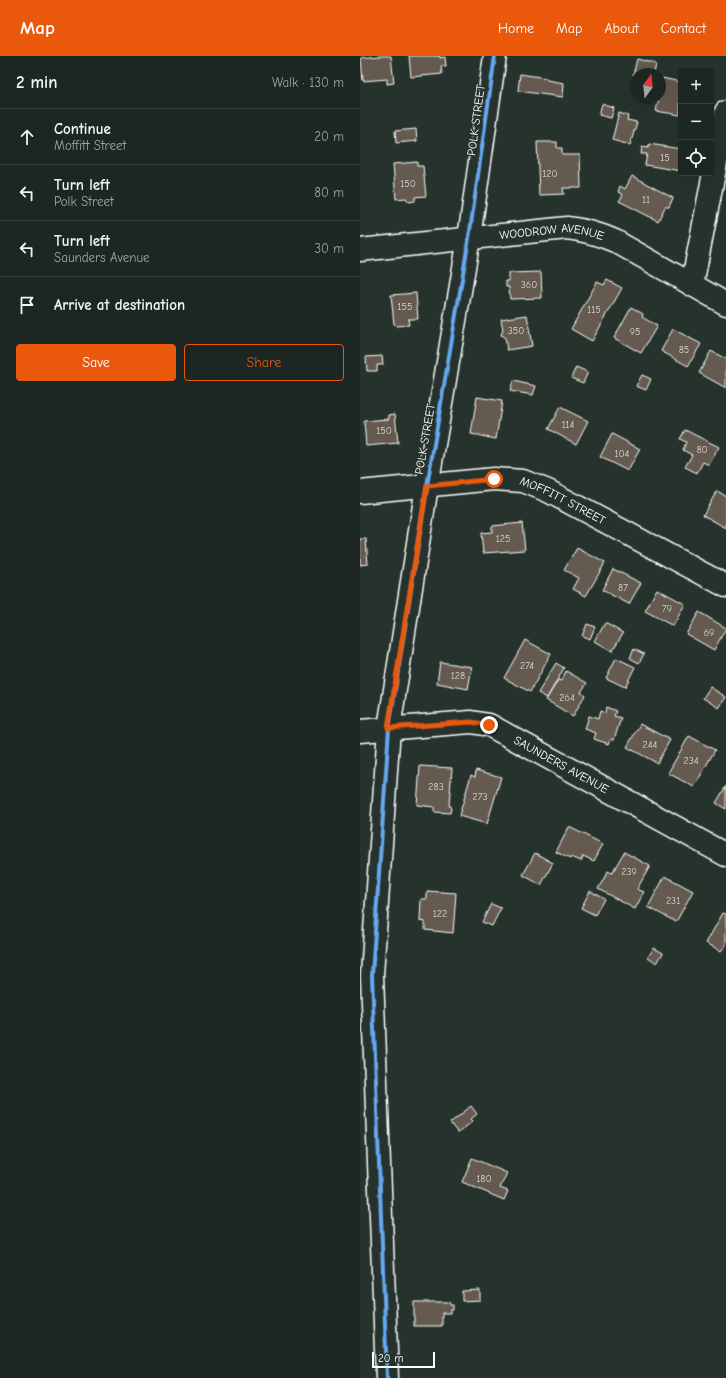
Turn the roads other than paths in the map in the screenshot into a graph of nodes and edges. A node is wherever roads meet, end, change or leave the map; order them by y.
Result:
1 (495, 56) edge
2 (726, 112) edge
3 (469, 238) junction
4 (360, 250) edge
5 (692, 285) junction
6 (726, 304) edge
7 (427, 486) junction
8 (360, 492) edge
9 (726, 586) edge
10 (388, 728) junction
11 (360, 731) edge
12 (726, 855) edge
13 (366, 976) edge
14 (387, 1378) edge

1 - 3 street, POLK STREET
2 - 5 street
3 - 4 street, WOODROW AVENUE
3 - 5 street, WOODROW AVENUE
3 - 7 street, POLK STREET
5 - 6 street, WOODROW AVENUE
7 - 8 street, MOFFITT STREET
7 - 9 street, MOFFITT STREET
7 - 10 street, POLK STREET
10 - 11 street, SAUNDERS AVENUE
10 - 12 street, SAUNDERS AVENUE
10 - 13 street, POLK STREET
13 - 14 street, POLK STREET

